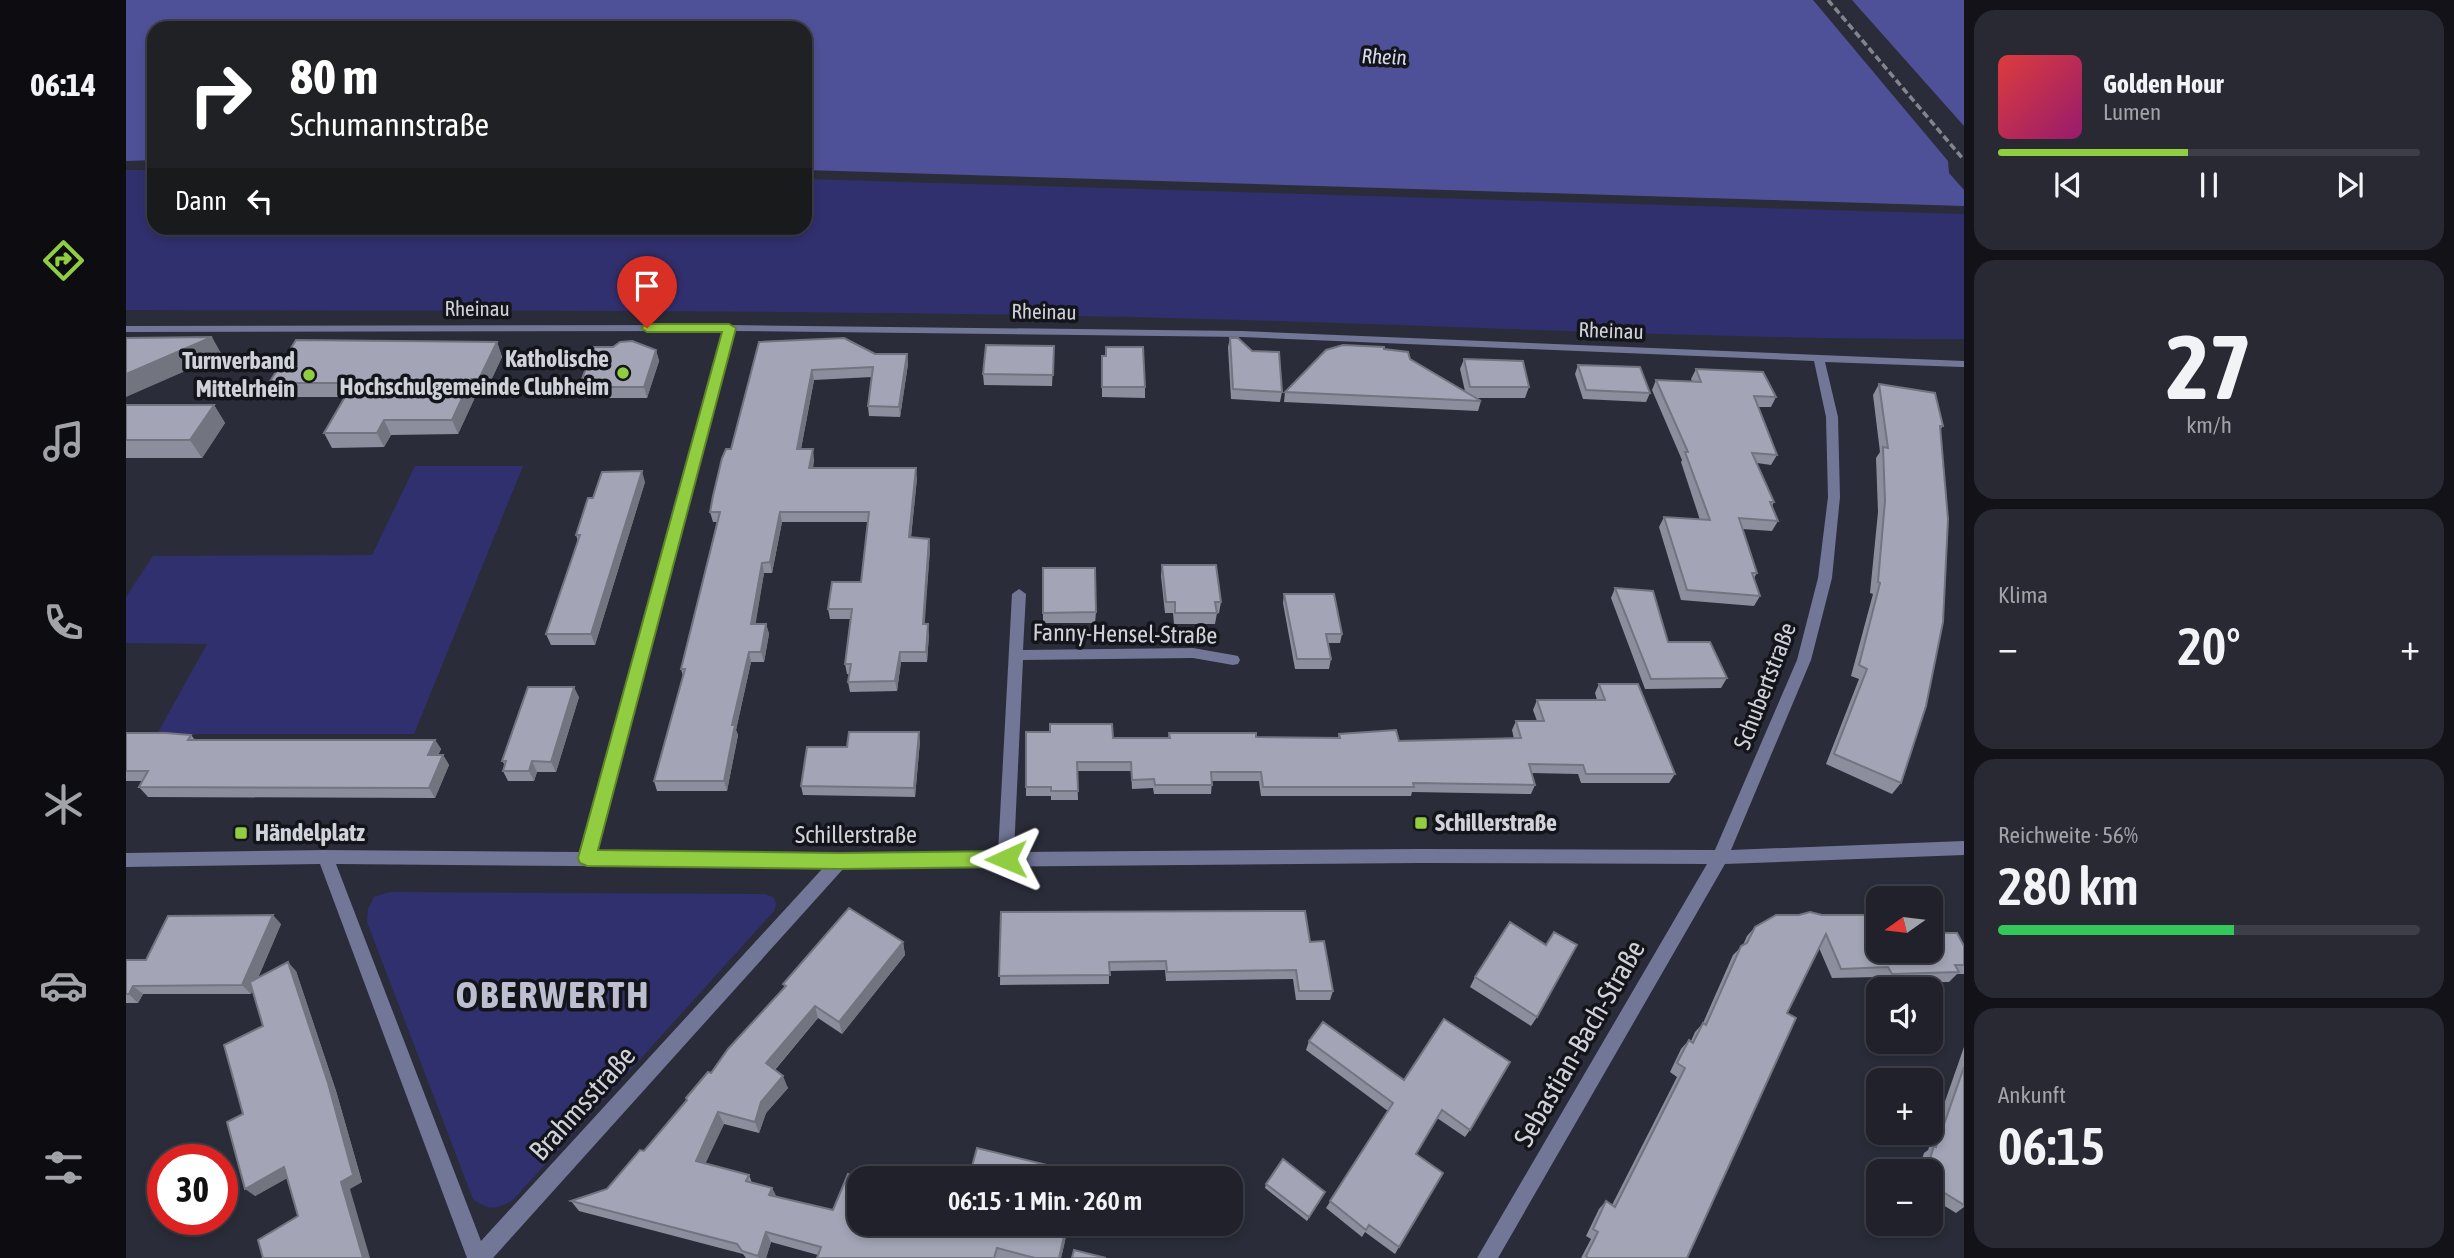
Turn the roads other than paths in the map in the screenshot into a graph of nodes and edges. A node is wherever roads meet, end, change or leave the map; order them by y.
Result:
1 (729, 328) junction
2 (126, 329) edge
3 (1819, 359) junction
4 (1961, 363) dead end
5 (1019, 594) dead end
6 (1016, 655) junction
7 (1233, 660) dead end
8 (1964, 849) edge
9 (325, 856) junction
10 (1720, 857) junction
11 (587, 858) junction
12 (1006, 859) junction
13 (126, 860) edge
14 (840, 861) junction
15 (478, 1258) edge
16 (1487, 1258) edge

1 - 2 street, Rheinau
1 - 3 street, Rheinau
1 - 11 street
3 - 4 street, Rheinau
3 - 10 street, Schubertstraße
5 - 6 street, Fanny-Hensel-Straße
6 - 7 street, Fanny-Hensel-Straße
6 - 12 street, Fanny-Hensel-Straße
8 - 10 street, Schillerstraße
9 - 11 street, Schillerstraße
9 - 13 street, Schillerstraße
9 - 15 street
10 - 12 street, Schillerstraße
10 - 16 street, Sebastian-Bach-Straße
11 - 14 street, Schillerstraße
12 - 14 street, Schillerstraße
14 - 15 street, Brahmsstraße

